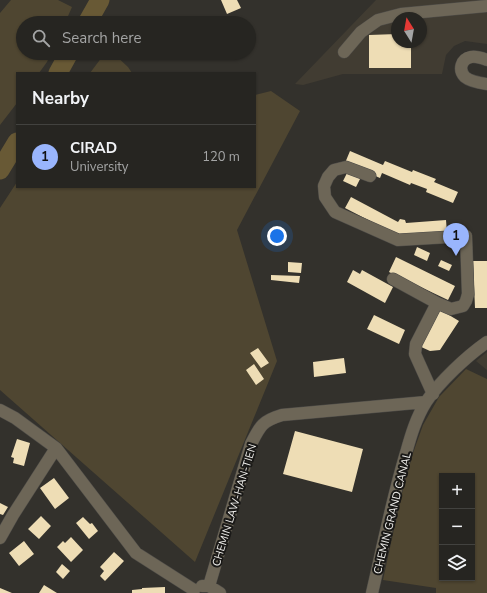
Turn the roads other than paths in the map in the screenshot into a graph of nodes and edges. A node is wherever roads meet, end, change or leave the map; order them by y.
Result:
1 (487, 6) edge
2 (344, 52) dead end
3 (487, 60) edge
4 (487, 84) edge
5 (370, 176) dead end
6 (393, 279) dead end
7 (437, 304) junction
8 (487, 342) edge
9 (429, 398) junction
10 (0, 410) edge
11 (56, 448) junction
12 (0, 538) edge
13 (209, 586) junction
14 (193, 592) edge
15 (220, 593) edge
16 (372, 593) edge

1 - 2 street
3 - 4 street
5 - 7 street
6 - 7 street
7 - 9 street
8 - 9 street, CHEMIN GRAND CANAL
9 - 13 street, CHEMIN LAW-HAN-TIEN
9 - 16 street, CHEMIN GRAND CANAL
10 - 11 street
11 - 12 street
11 - 14 street
13 - 14 street
13 - 15 street

